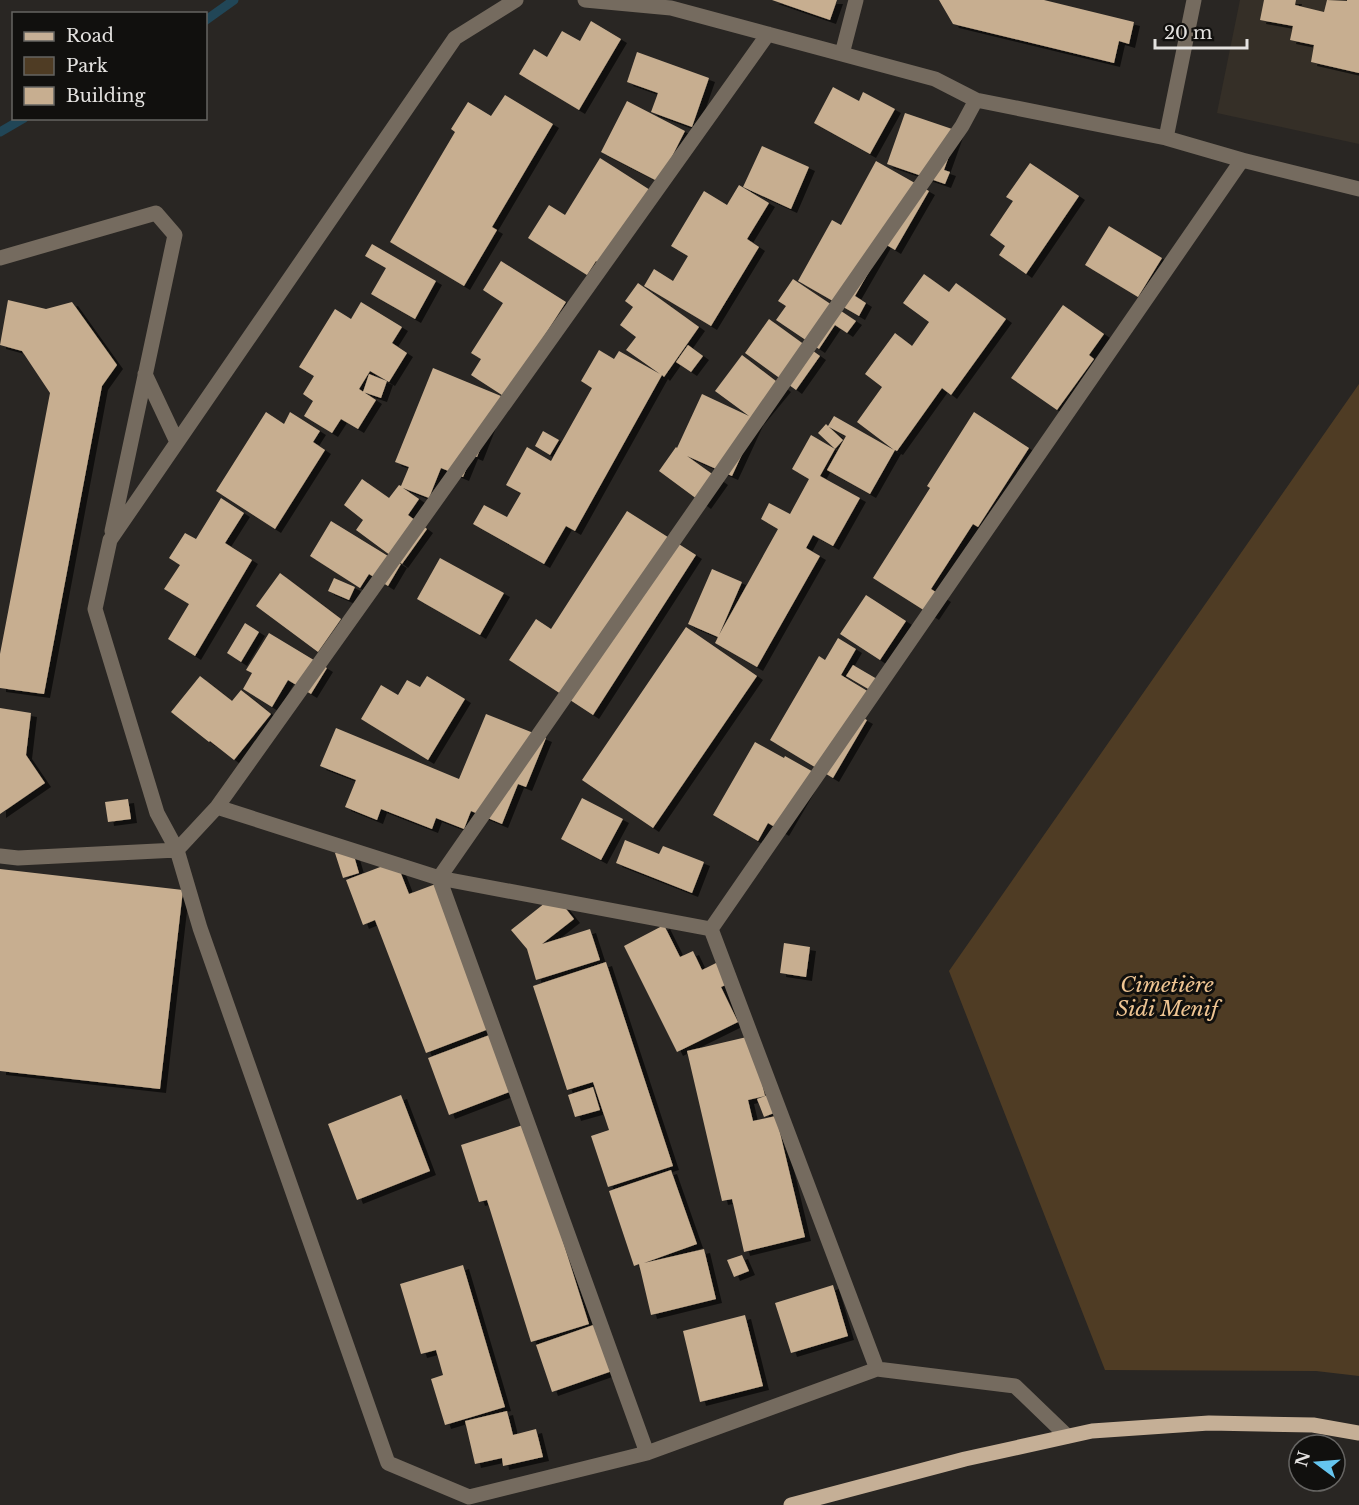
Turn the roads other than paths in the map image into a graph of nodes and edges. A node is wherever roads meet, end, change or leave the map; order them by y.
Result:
1 (516, 0) edge
2 (585, 0) edge
3 (856, 0) edge
4 (1194, 0) edge
5 (768, 34) junction
6 (842, 54) junction
7 (976, 100) junction
8 (1166, 138) junction
9 (1242, 160) junction
10 (1359, 189) edge
11 (0, 258) edge
12 (145, 374) junction
13 (177, 442) junction
14 (110, 540) junction
15 (217, 807) junction
16 (177, 850) junction
17 (0, 856) edge
18 (439, 878) junction
19 (711, 929) junction
20 (877, 1369) junction
21 (1359, 1433) edge
22 (1067, 1436) junction
23 (647, 1453) junction
24 (791, 1505) edge

1 - 13 street
2 - 5 street
3 - 6 street
4 - 8 street
5 - 6 street
5 - 15 street
6 - 7 street
7 - 8 street
7 - 18 street
8 - 9 street
9 - 10 street
9 - 19 street
11 - 12 street
12 - 13 street
12 - 14 street
13 - 14 street
14 - 16 street
15 - 16 street
15 - 18 street
16 - 17 street
16 - 23 street
18 - 19 street
18 - 23 street
19 - 20 street
20 - 22 street
20 - 23 street
21 - 22 main road
22 - 24 main road

